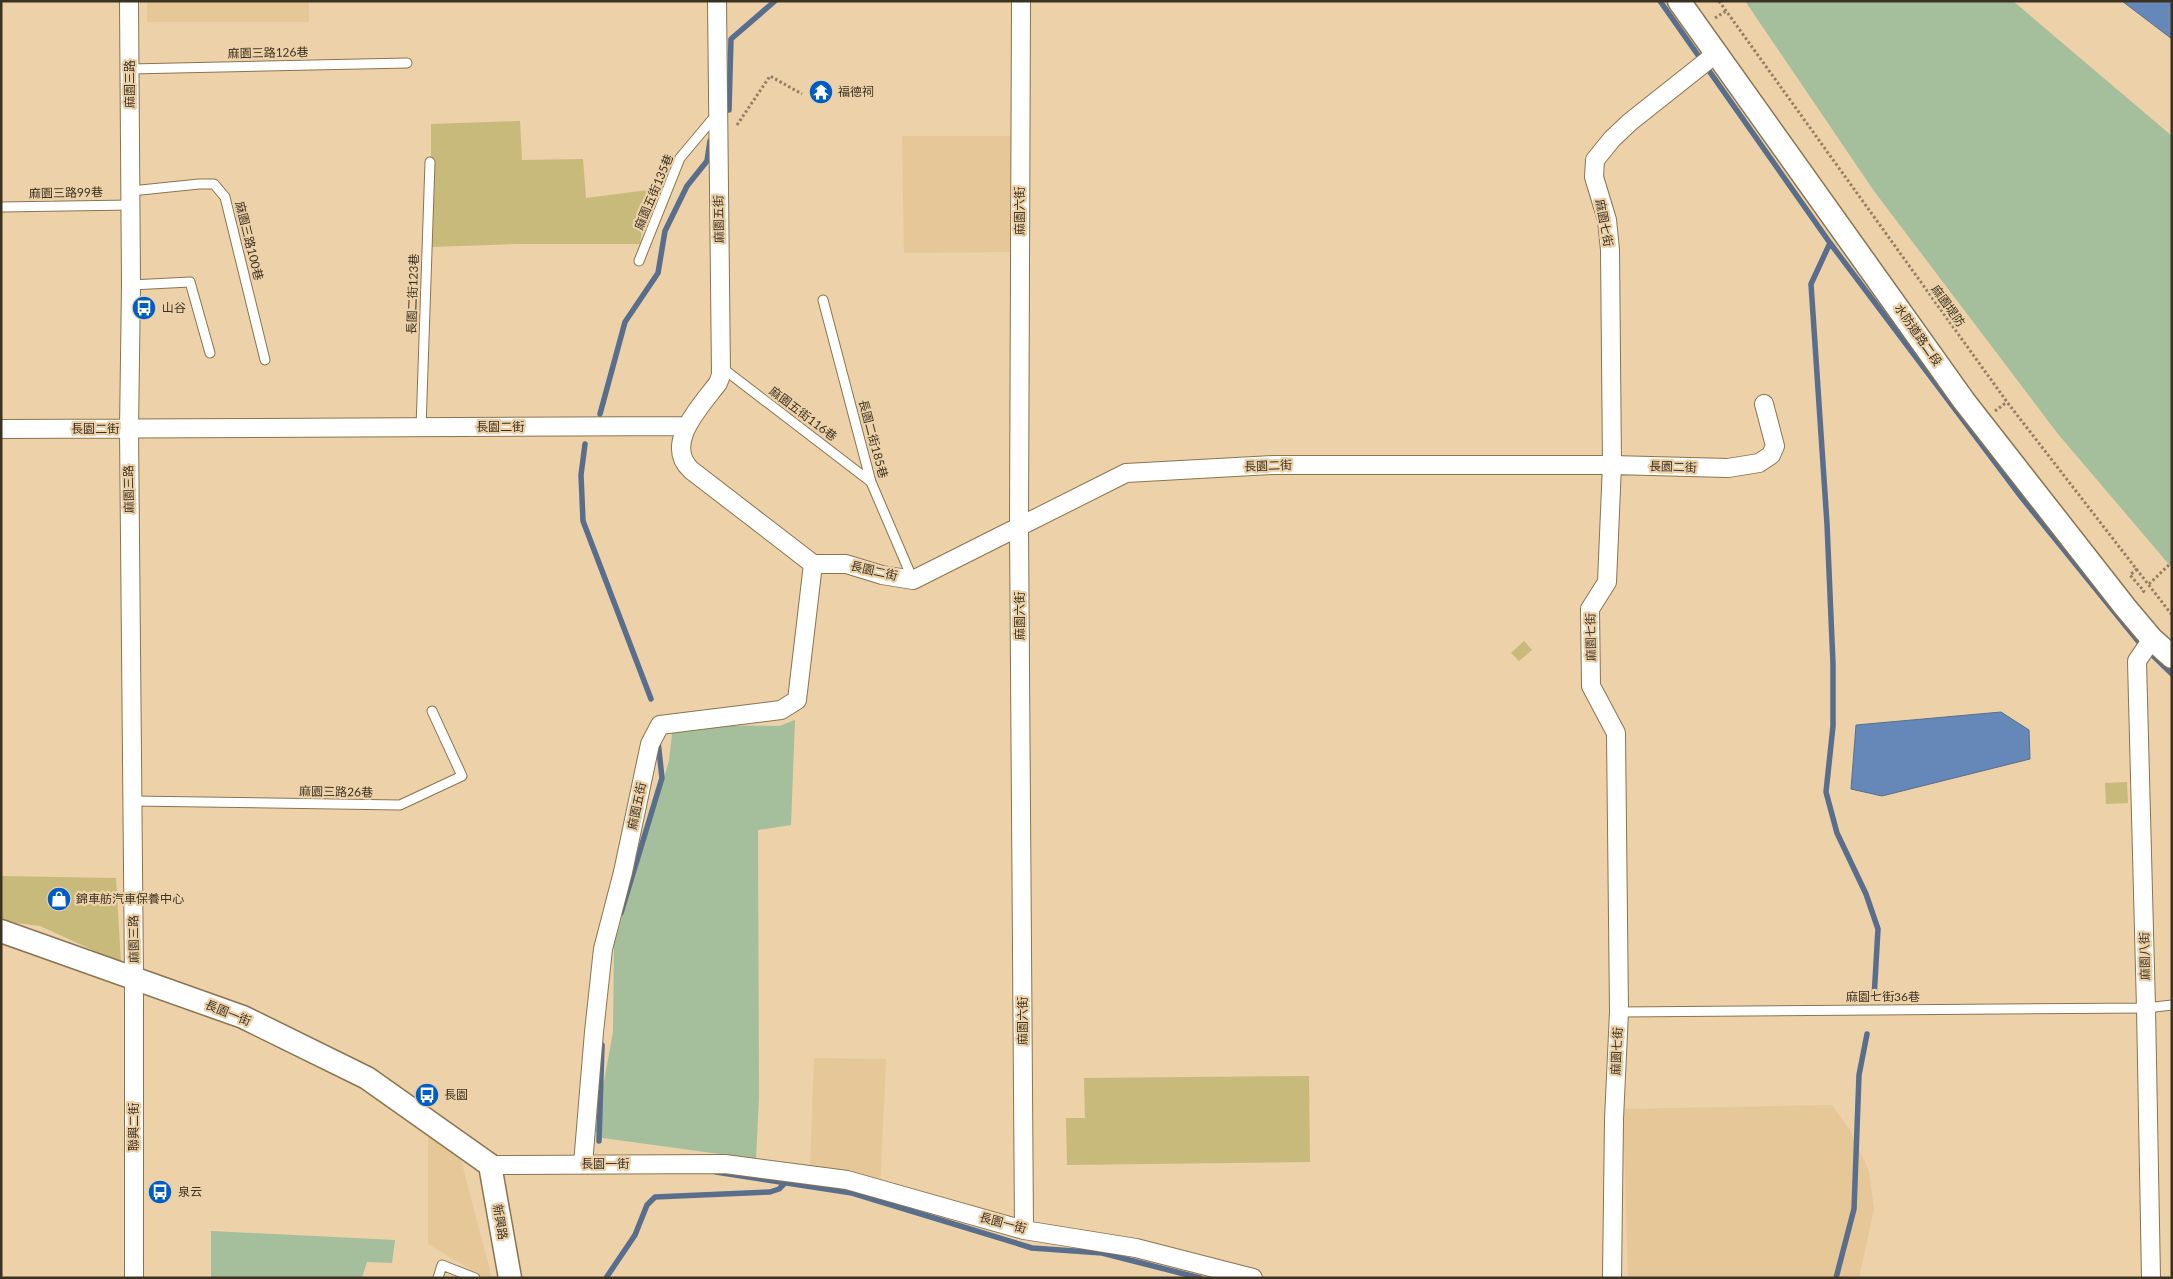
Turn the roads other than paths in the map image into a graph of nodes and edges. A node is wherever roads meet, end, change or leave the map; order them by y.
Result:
1 (129, 1) edge
2 (717, 1) edge
3 (1020, 1) edge
4 (1679, 1) edge
5 (1717, 53) junction
6 (407, 63) dead end
7 (130, 69) junction
8 (718, 113) junction
9 (430, 162) dead end
10 (131, 198) junction
11 (1, 207) edge
12 (639, 261) dead end
13 (131, 285) junction
14 (824, 300) dead end
15 (210, 353) dead end
16 (265, 360) dead end
17 (721, 367) junction
18 (1764, 404) dead end
19 (686, 426) junction
20 (421, 428) junction
21 (1, 429) edge
22 (129, 429) junction
23 (1612, 465) junction
24 (870, 482) junction
25 (1019, 527) junction
26 (813, 564) junction
27 (913, 580) junction
28 (2152, 639) junction
29 (2172, 657) edge
30 (432, 711) dead end
31 (132, 801) junction
32 (1, 931) edge
33 (134, 977) junction
34 (2172, 1005) edge
35 (2146, 1008) junction
36 (1619, 1012) junction
37 (583, 1164) junction
38 (490, 1166) junction
39 (1024, 1230) junction
40 (134, 1278) edge
41 (438, 1278) edge
42 (475, 1278) edge
43 (510, 1278) edge
44 (1253, 1278) edge
45 (1612, 1278) edge
46 (2150, 1278) edge

1 - 7 street, 麻園三路
2 - 8 street, 麻園五街
3 - 25 street, 麻園六街
4 - 5 street, 水防道路二段
5 - 23 street, 麻園七街
5 - 28 street, 水防道路二段
6 - 7 lane, 麻園三路126巷
7 - 10 street, 麻園三路
8 - 12 lane, 麻園五街135巷
8 - 17 street, 麻園五街
9 - 20 lane, 長園二街123巷
10 - 11 lane, 麻園三路99巷
10 - 13 street, 麻園三路
10 - 16 lane, 麻園三路100巷
13 - 15 lane
13 - 22 street, 麻園三路
14 - 24 lane, 長園二街185巷
17 - 19 street, 麻園五街
17 - 24 lane, 麻園五街116巷
18 - 23 street, 長園二街
19 - 20 street, 長園二街
19 - 26 street
20 - 22 street, 長園二街
21 - 22 street, 長園二街
22 - 31 street, 麻園三路
23 - 25 street, 長園二街
23 - 36 street, 麻園七街
24 - 27 lane, 長園二街185巷
25 - 27 street, 長園二街
25 - 39 street, 麻園六街
26 - 27 street, 長園二街
26 - 37 street, 麻園五街
28 - 29 street, 水防道路二段
28 - 35 street, 麻園八街
30 - 31 lane, 麻園三路26巷
31 - 33 street, 麻園三路
32 - 33 street, 長園一街
33 - 38 street, 長園一街
33 - 40 street, 聯興二街
34 - 35 lane, 麻園七街36巷
35 - 36 lane, 麻園七街36巷
35 - 46 street, 麻園八街
36 - 45 street, 麻園七街
37 - 38 street, 長園一街
37 - 39 street, 長園一街
38 - 43 street, 新興路
39 - 44 street, 長園一街
41 - 42 lane

